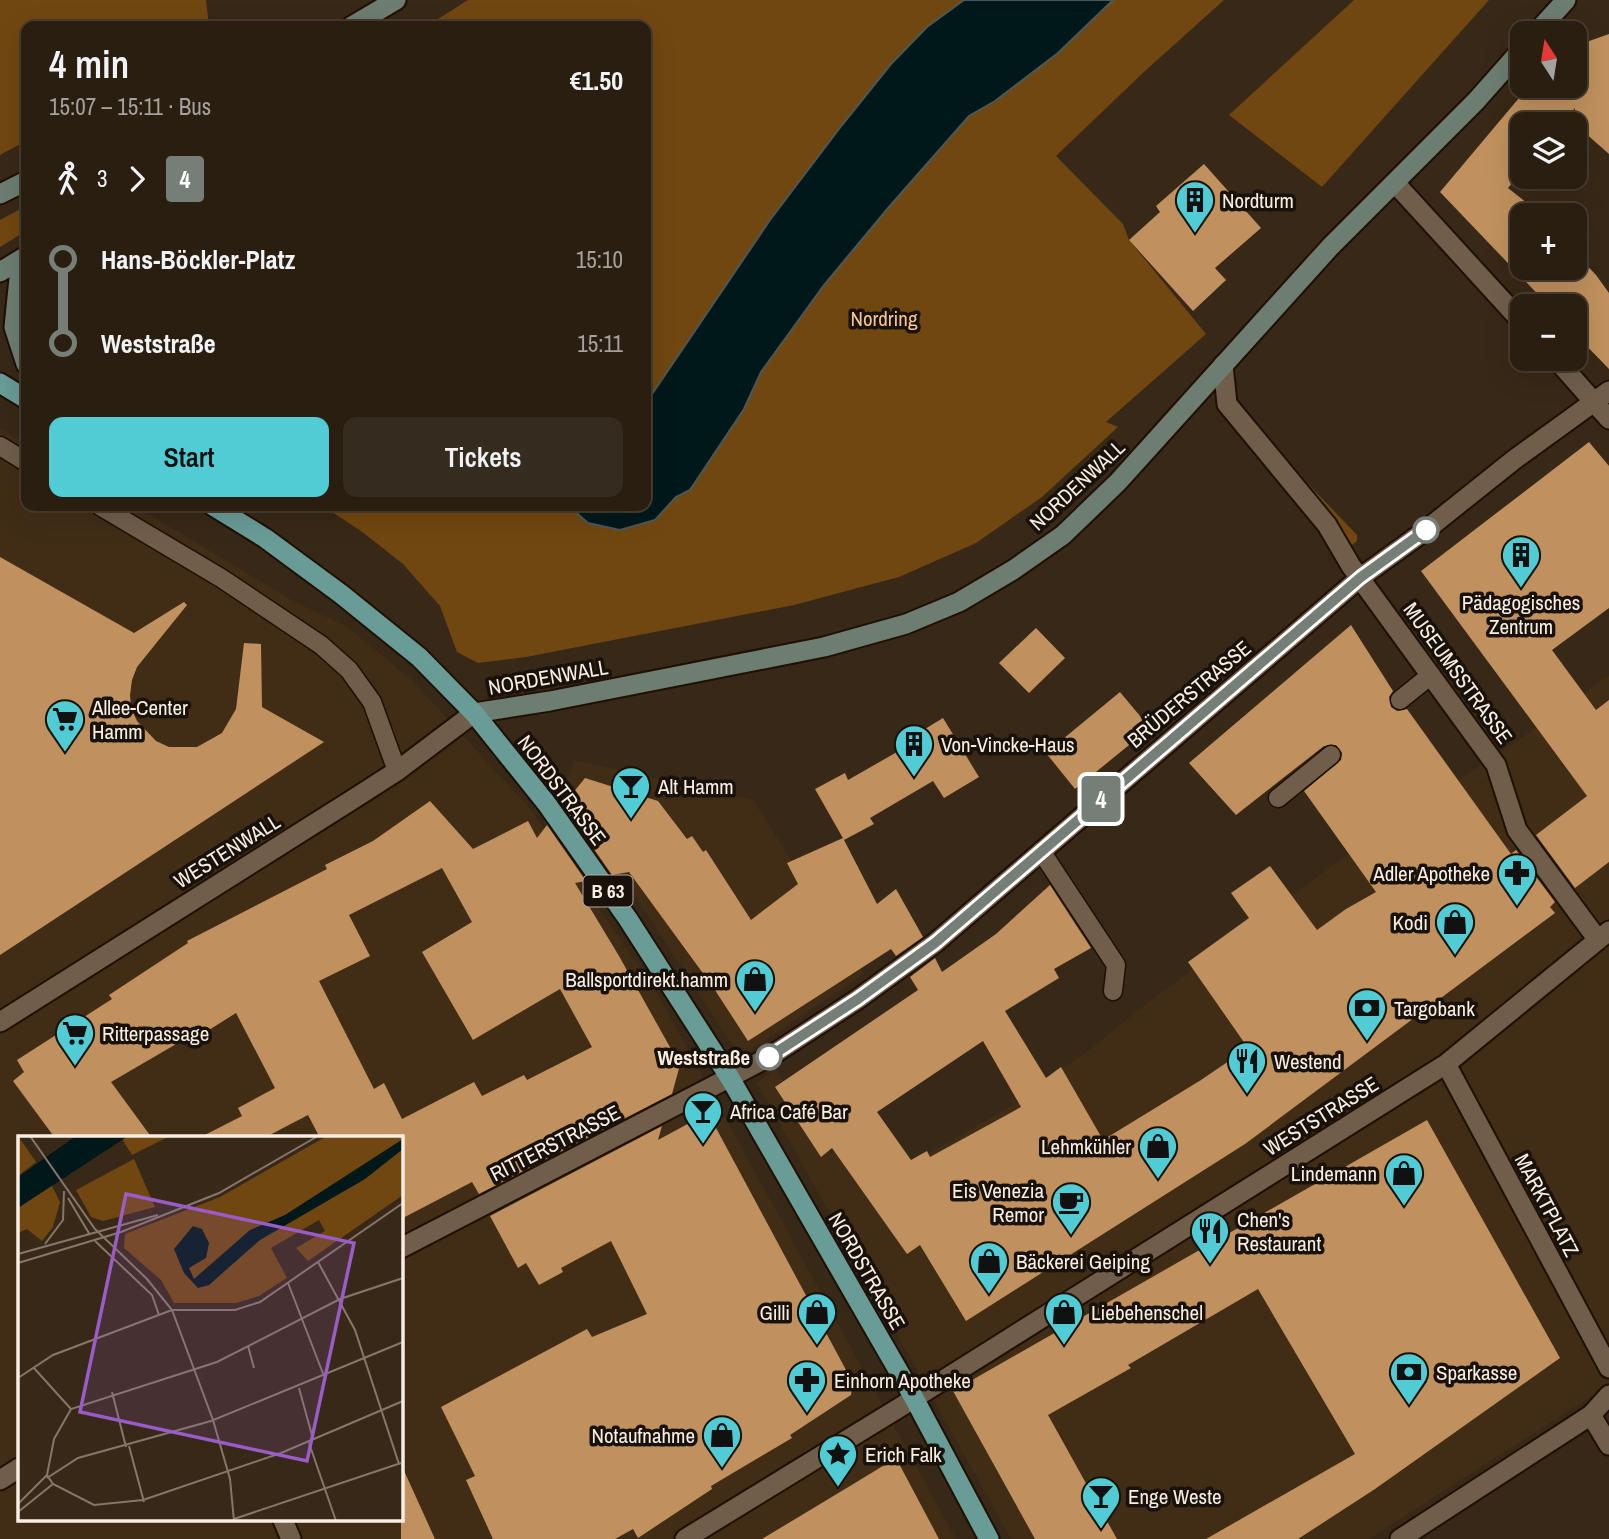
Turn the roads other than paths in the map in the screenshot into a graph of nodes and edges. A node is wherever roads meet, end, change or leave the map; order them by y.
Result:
1 (396, 0) edge
2 (1566, 0) edge
3 (360, 21) edge
4 (1547, 21) edge
5 (1510, 63) edge
6 (1395, 183) junction
7 (21, 184) edge
8 (0, 194) edge
9 (21, 260) edge
10 (0, 272) edge
11 (21, 279) edge
12 (1510, 309) edge
13 (21, 349) edge
14 (1223, 365) junction
15 (1571, 371) edge
16 (0, 383) edge
17 (21, 396) edge
18 (1601, 396) edge
19 (1609, 419) edge
20 (0, 446) edge
21 (21, 459) edge
22 (108, 511) edge
23 (221, 511) edge
24 (1361, 577) junction
25 (1431, 674) junction
26 (1400, 700) dead end
27 (474, 713) junction
28 (1331, 755) dead end
29 (397, 771) junction
30 (1278, 798) dead end
31 (1041, 851) junction
32 (1604, 936) edge
33 (1113, 992) dead end
34 (0, 1022) edge
35 (1446, 1064) junction
36 (730, 1078) junction
37 (402, 1247) edge
38 (1609, 1368) edge
39 (1609, 1395) edge
40 (914, 1398) junction
41 (1591, 1415) junction
42 (1609, 1446) edge
43 (18, 1469) edge
44 (0, 1480) edge
45 (284, 1522) edge
46 (291, 1539) edge
47 (685, 1539) edge
48 (989, 1539) edge
49 (1400, 1539) edge

1 - 3 main road
2 - 4 main road
5 - 6 main road, NORDENWALL
6 - 12 street
6 - 14 main road, NORDENWALL
7 - 8 main road
9 - 10 main road
11 - 13 main road
14 - 24 street, MUSEUMSSTRASSE
14 - 27 main road, NORDENWALL
15 - 18 street
16 - 17 main road
18 - 19 street
18 - 24 street, BRÜDERSTRASSE
20 - 21 lane
22 - 29 lane
23 - 27 main road, NORDSTRASSE / B 63
24 - 25 street, MUSEUMSSTRASSE
24 - 31 street, BRÜDERSTRASSE
25 - 26 lane
25 - 32 street, MUSEUMSSTRASSE
27 - 29 street, WESTENWALL
27 - 36 main road, NORDSTRASSE / B 63
28 - 30 lane
29 - 34 street, WESTENWALL
31 - 33 lane
31 - 36 street, BRÜDERSTRASSE
32 - 35 street, WESTSTRASSE
35 - 38 street, MARKTPLATZ
35 - 40 street, WESTSTRASSE
36 - 37 street, RITTERSTRASSE
36 - 40 main road, NORDSTRASSE / B 63
39 - 41 street
40 - 47 street, WESTSTRASSE
40 - 48 main road, B 63
41 - 42 street
41 - 49 street
43 - 44 street
45 - 46 street

